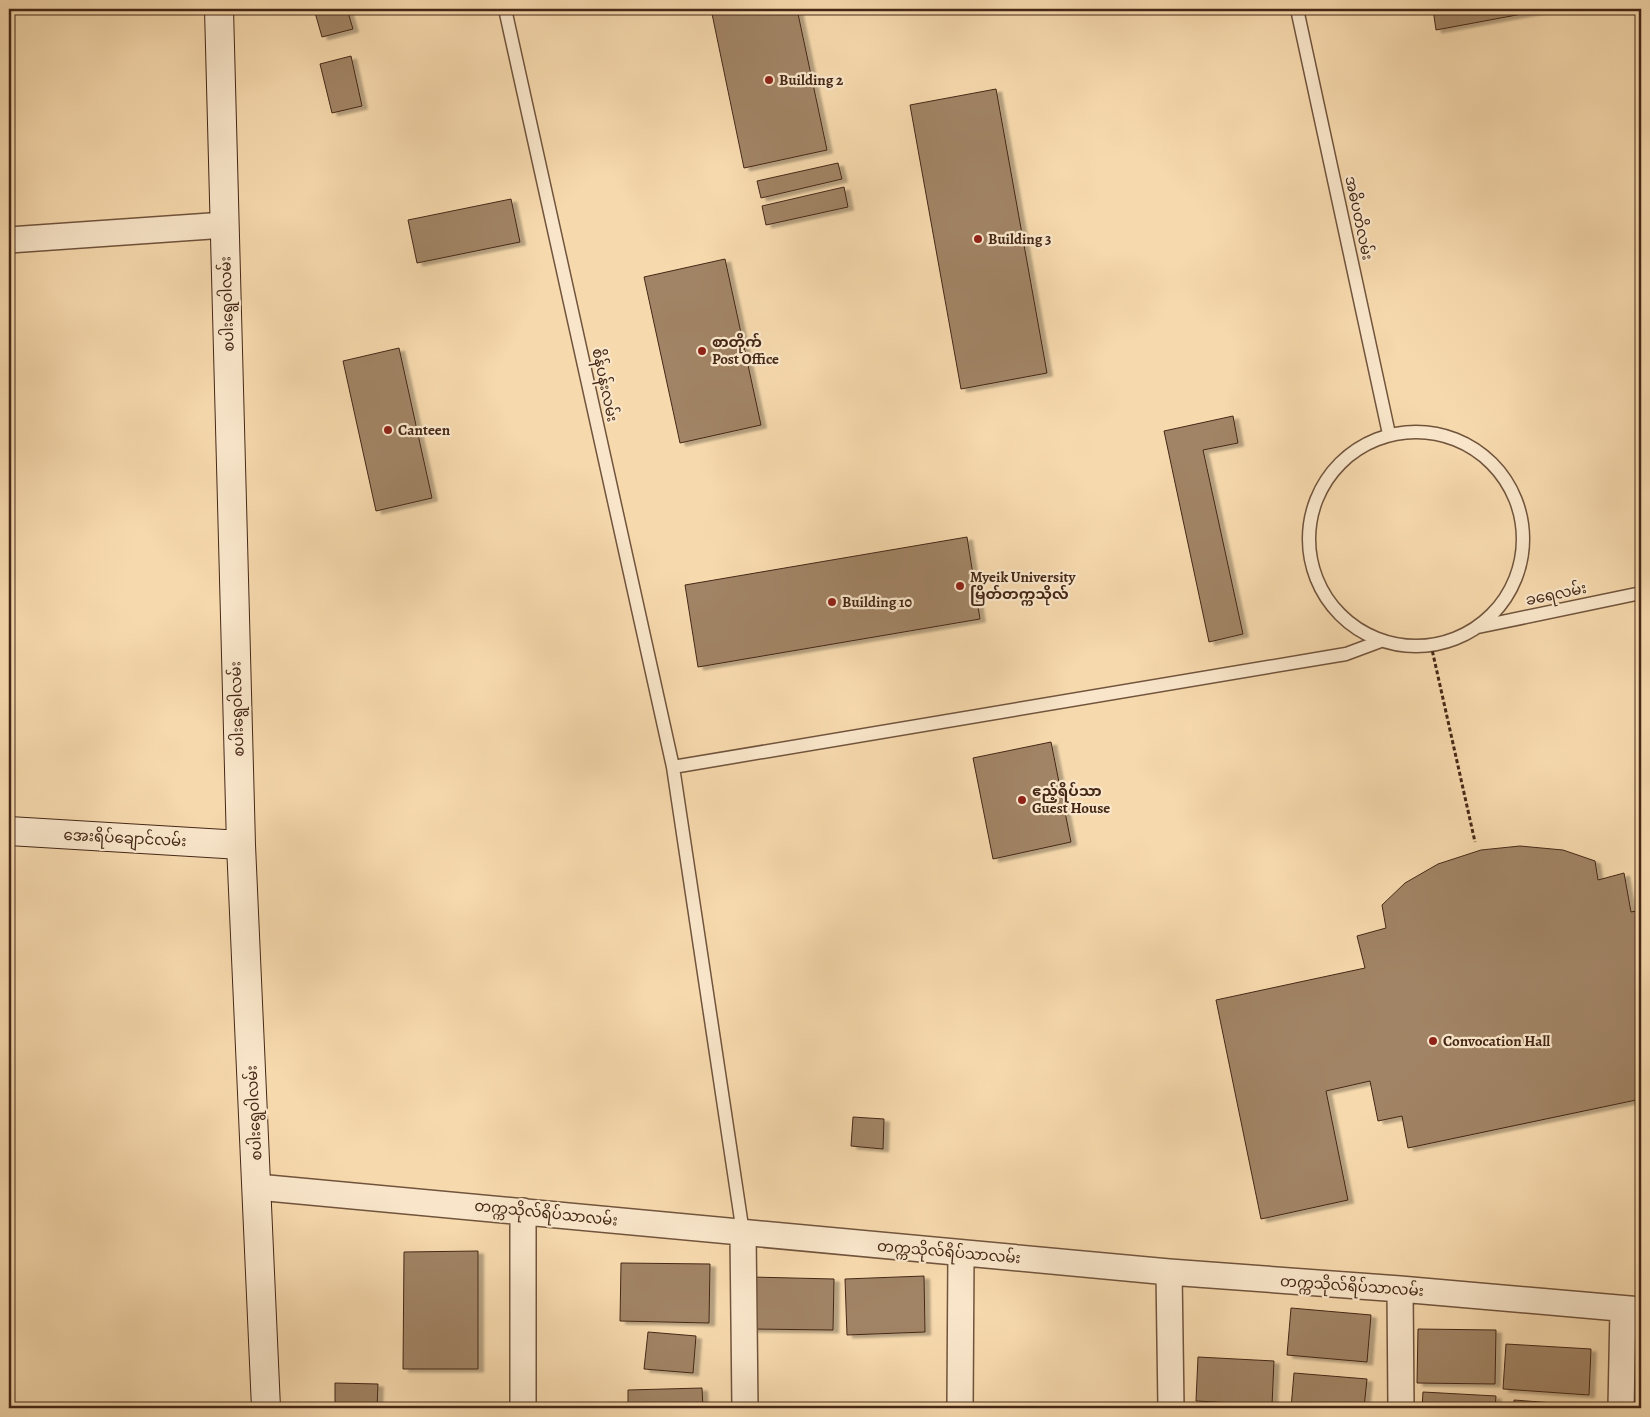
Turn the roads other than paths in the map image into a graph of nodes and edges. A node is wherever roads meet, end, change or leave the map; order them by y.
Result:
1 (219, 9) edge
2 (505, 9) edge
3 (1297, 9) edge
4 (225, 225) junction
5 (9, 240) edge
6 (1389, 434) junction
7 (1641, 593) edge
8 (1478, 627) junction
9 (1380, 642) junction
10 (673, 767) junction
11 (9, 831) edge
12 (241, 845) junction
13 (257, 1187) junction
14 (523, 1211) junction
15 (743, 1233) junction
16 (961, 1253) junction
17 (1169, 1272) junction
18 (1400, 1289) junction
19 (1632, 1309) edge
20 (266, 1408) edge
21 (523, 1408) edge
22 (745, 1408) edge
23 (960, 1408) edge
24 (1171, 1408) edge
25 (1400, 1408) edge
26 (1622, 1408) edge

1 - 4 main road, စပါးရွေဝါလမ်း
2 - 10 lane, စိန်ပန်းလမ်း
3 - 6 lane, အဓိပတိလမ်း
4 - 5 street
4 - 12 main road, စပါးရွေဝါလမ်း
6 - 8 lane
6 - 9 lane
7 - 8 lane, ခရေလမ်း
8 - 9 lane
9 - 10 lane
10 - 15 lane, စိန်ပန်းလမ်း
11 - 12 main road, အေးရိပ်ချောင်လမ်း
12 - 13 main road, စပါးရွေဝါလမ်း
13 - 14 street, တက္ကသိုလ်ရိပ်သာလမ်း
13 - 20 main road, စပါးရွေဝါလမ်း
14 - 15 street, တက္ကသိုလ်ရိပ်သာလမ်း
14 - 21 street
15 - 16 street, တက္ကသိုလ်ရိပ်သာလမ်း
15 - 22 street
16 - 17 street, တက္ကသိုလ်ရိပ်သာလမ်း
16 - 23 street
17 - 18 street, တက္ကသိုလ်ရိပ်သာလမ်း
17 - 24 street
18 - 19 street, တက္ကသိုလ်ရိပ်သာလမ်း
18 - 25 street
19 - 26 street

